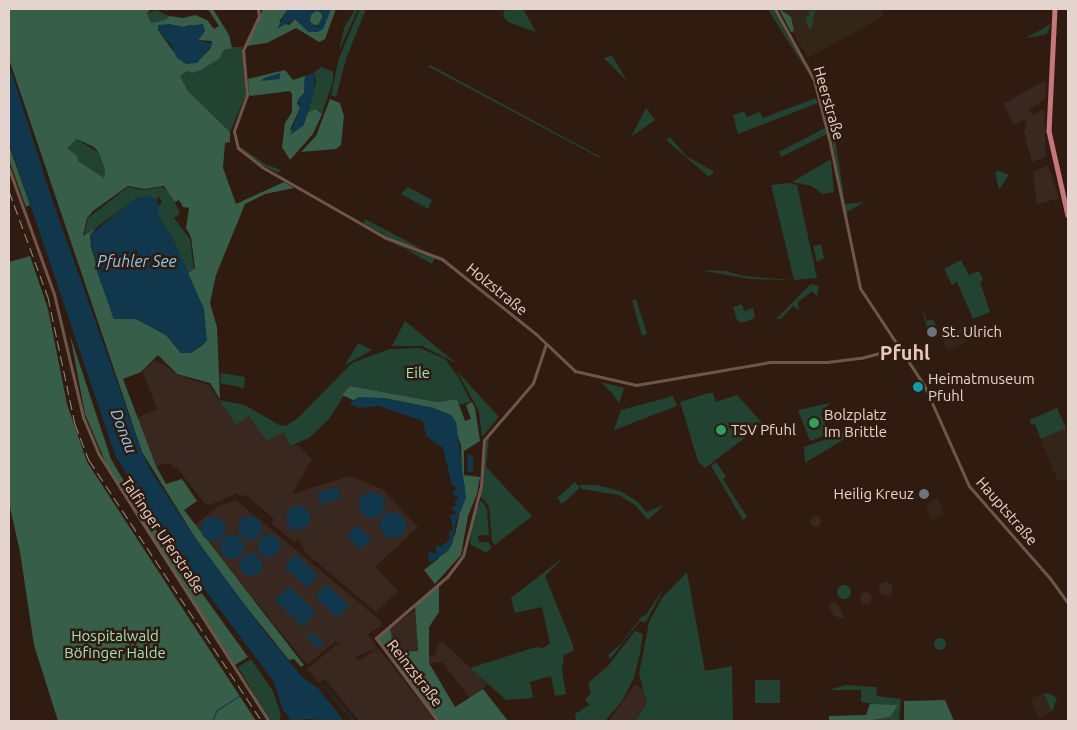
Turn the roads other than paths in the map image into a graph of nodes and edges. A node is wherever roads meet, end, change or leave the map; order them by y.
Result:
1 (258, 9) edge
2 (775, 9) edge
3 (1055, 9) edge
4 (9, 169) edge
5 (842, 211) joint
6 (1068, 216) edge
7 (546, 344) junction
8 (898, 344) junction
9 (1068, 603) edge
10 (269, 721) edge
11 (438, 721) edge

1 - 7 street, Holzstraße
2 - 5 street, Heerstraße
3 - 6 main road
4 - 10 street, Talfinger Uferstraße
5 - 8 street, Hauptstraße
7 - 8 street, Holzstraße
7 - 11 street, Reinzstraße
8 - 9 street, Hauptstraße

